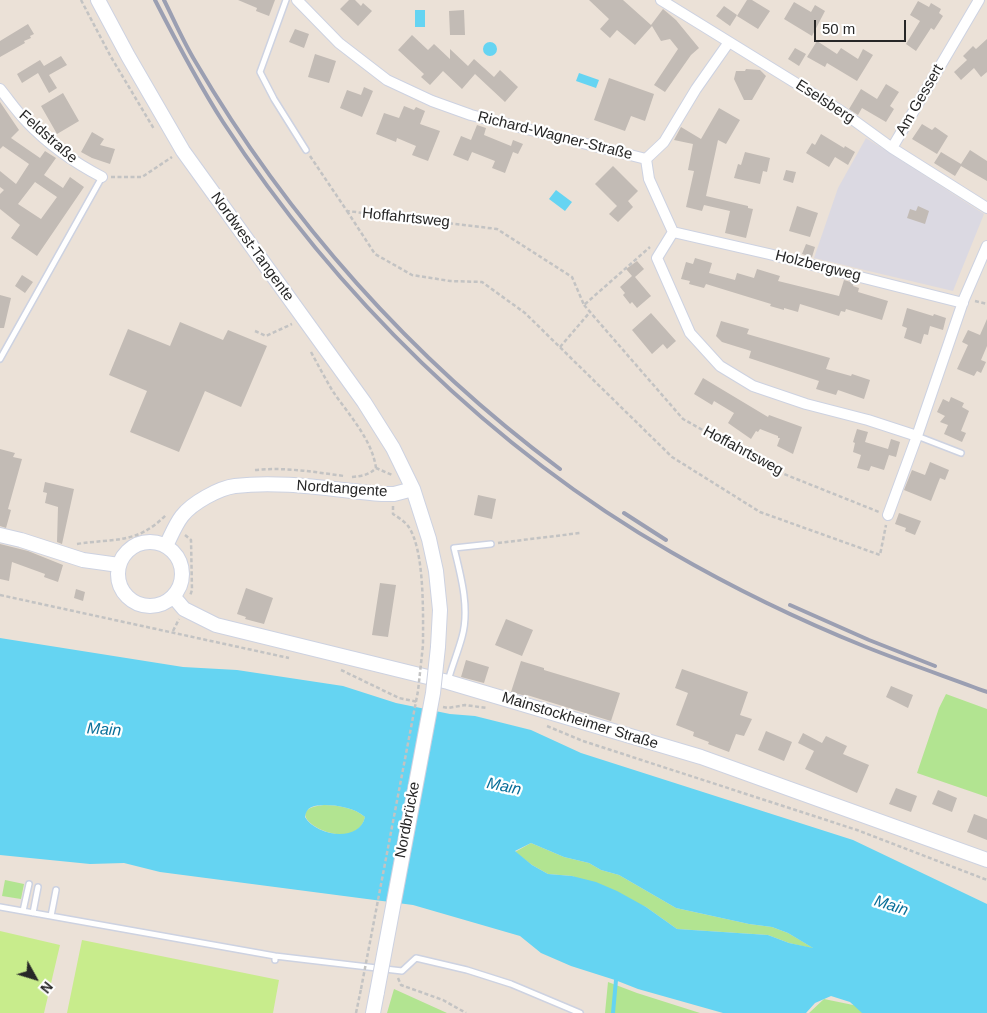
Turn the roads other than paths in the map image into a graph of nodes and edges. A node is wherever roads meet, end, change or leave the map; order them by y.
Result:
1 (98, 0) edge
2 (286, 0) edge
3 (297, 0) edge
4 (661, 0) edge
5 (979, 0) edge
6 (730, 42) junction
7 (0, 89) edge
8 (892, 148) junction
9 (306, 150) road end
10 (646, 160) junction
11 (102, 177) joint
12 (987, 208) edge
13 (673, 232) junction
14 (987, 246) edge
15 (963, 303) junction
16 (0, 359) edge
17 (917, 436) junction
18 (961, 453) dead end
19 (413, 489) junction
20 (888, 515) road end
21 (0, 535) edge
22 (491, 544) road end
23 (166, 546) junction
24 (119, 565) junction
25 (173, 596) junction
26 (448, 682) junction
27 (987, 860) edge
28 (29, 884) dead end
29 (38, 887) dead end
30 (56, 890) dead end
31 (0, 907) edge
32 (23, 911) junction
33 (33, 912) junction
34 (51, 916) junction
35 (373, 1013) edge
36 (580, 1013) edge

1 - 19 main road, Nordwest-Tangente
2 - 9 lane
3 - 10 street, Richard-Wagner-Straße
4 - 6 street, Eselsberg
5 - 8 street, Am Gessert
6 - 8 street, Eselsberg
6 - 10 street
7 - 11 street, Feldstraße
8 - 12 street, Eselsberg
10 - 13 street, Richard-Wagner-Straße
11 - 16 lane
13 - 15 street, Holzbergweg
13 - 17 street
14 - 15 street
15 - 17 street
17 - 18 lane
17 - 20 street
19 - 23 main road, Nordtangente
19 - 35 main road, Nordbrücke, bridge
21 - 24 main road
22 - 26 lane
23 - 24 main road
23 - 25 main road
24 - 25 main road
25 - 26 main road, Mainstockheimer Straße
26 - 27 main road, Mainstockheimer Straße
28 - 32 lane
29 - 33 lane
30 - 34 lane
31 - 32 lane
32 - 33 lane
33 - 34 lane
34 - 36 lane

